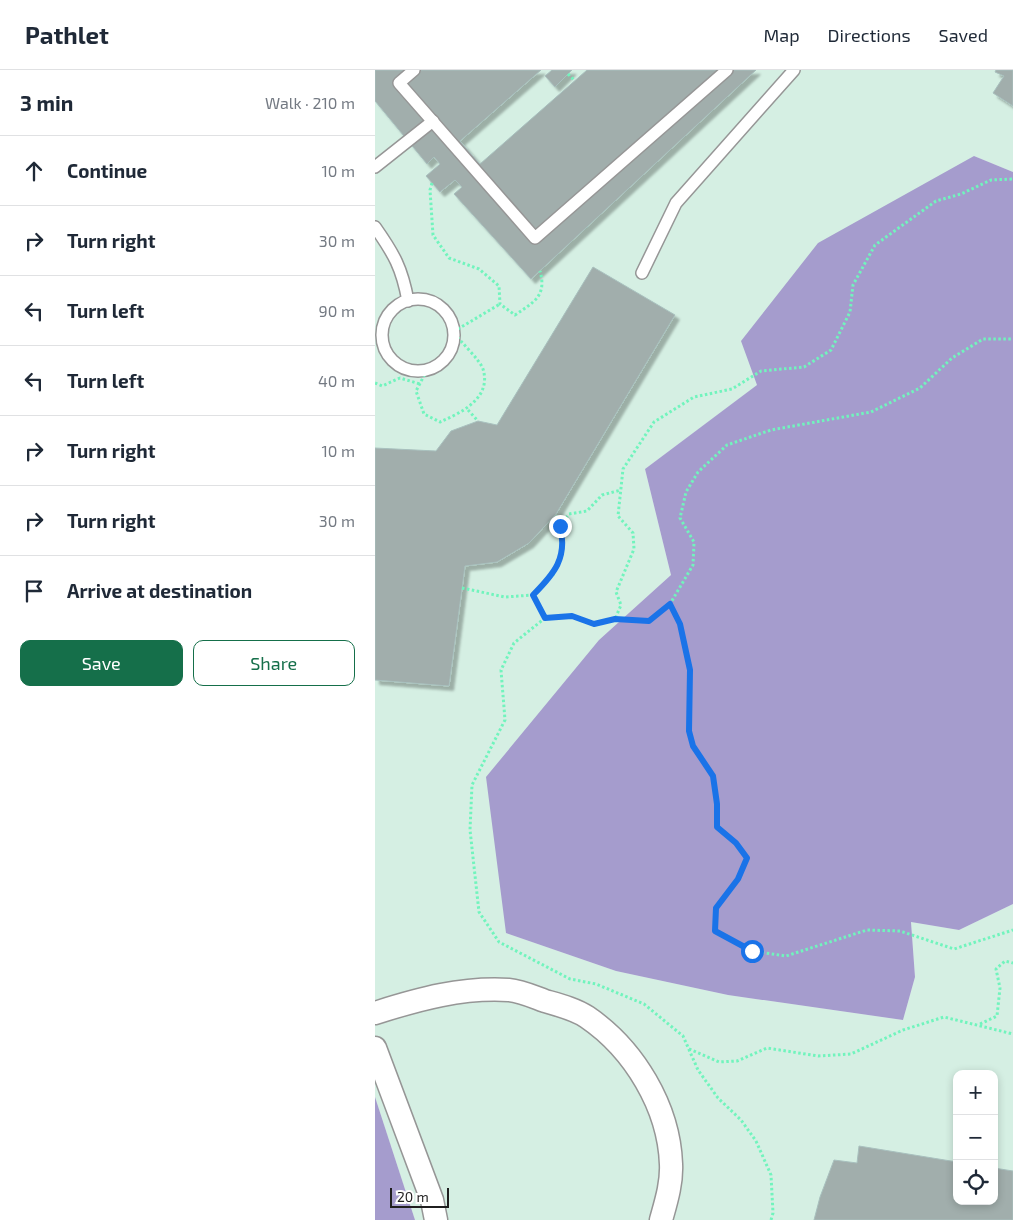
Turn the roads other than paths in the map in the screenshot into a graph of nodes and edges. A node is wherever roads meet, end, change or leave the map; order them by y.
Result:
1 (413, 70) edge
2 (727, 70) edge
3 (794, 70) edge
4 (433, 121) junction
5 (375, 167) edge
6 (375, 227) edge
7 (643, 273) dead end
8 (408, 301) junction
9 (375, 1013) edge
10 (375, 1048) edge
11 (436, 1220) edge
12 (661, 1220) edge

1 - 4 lane
2 - 4 lane
3 - 7 lane
4 - 5 lane
6 - 8 lane
8 - 8 lane
9 - 12 street
10 - 11 street

